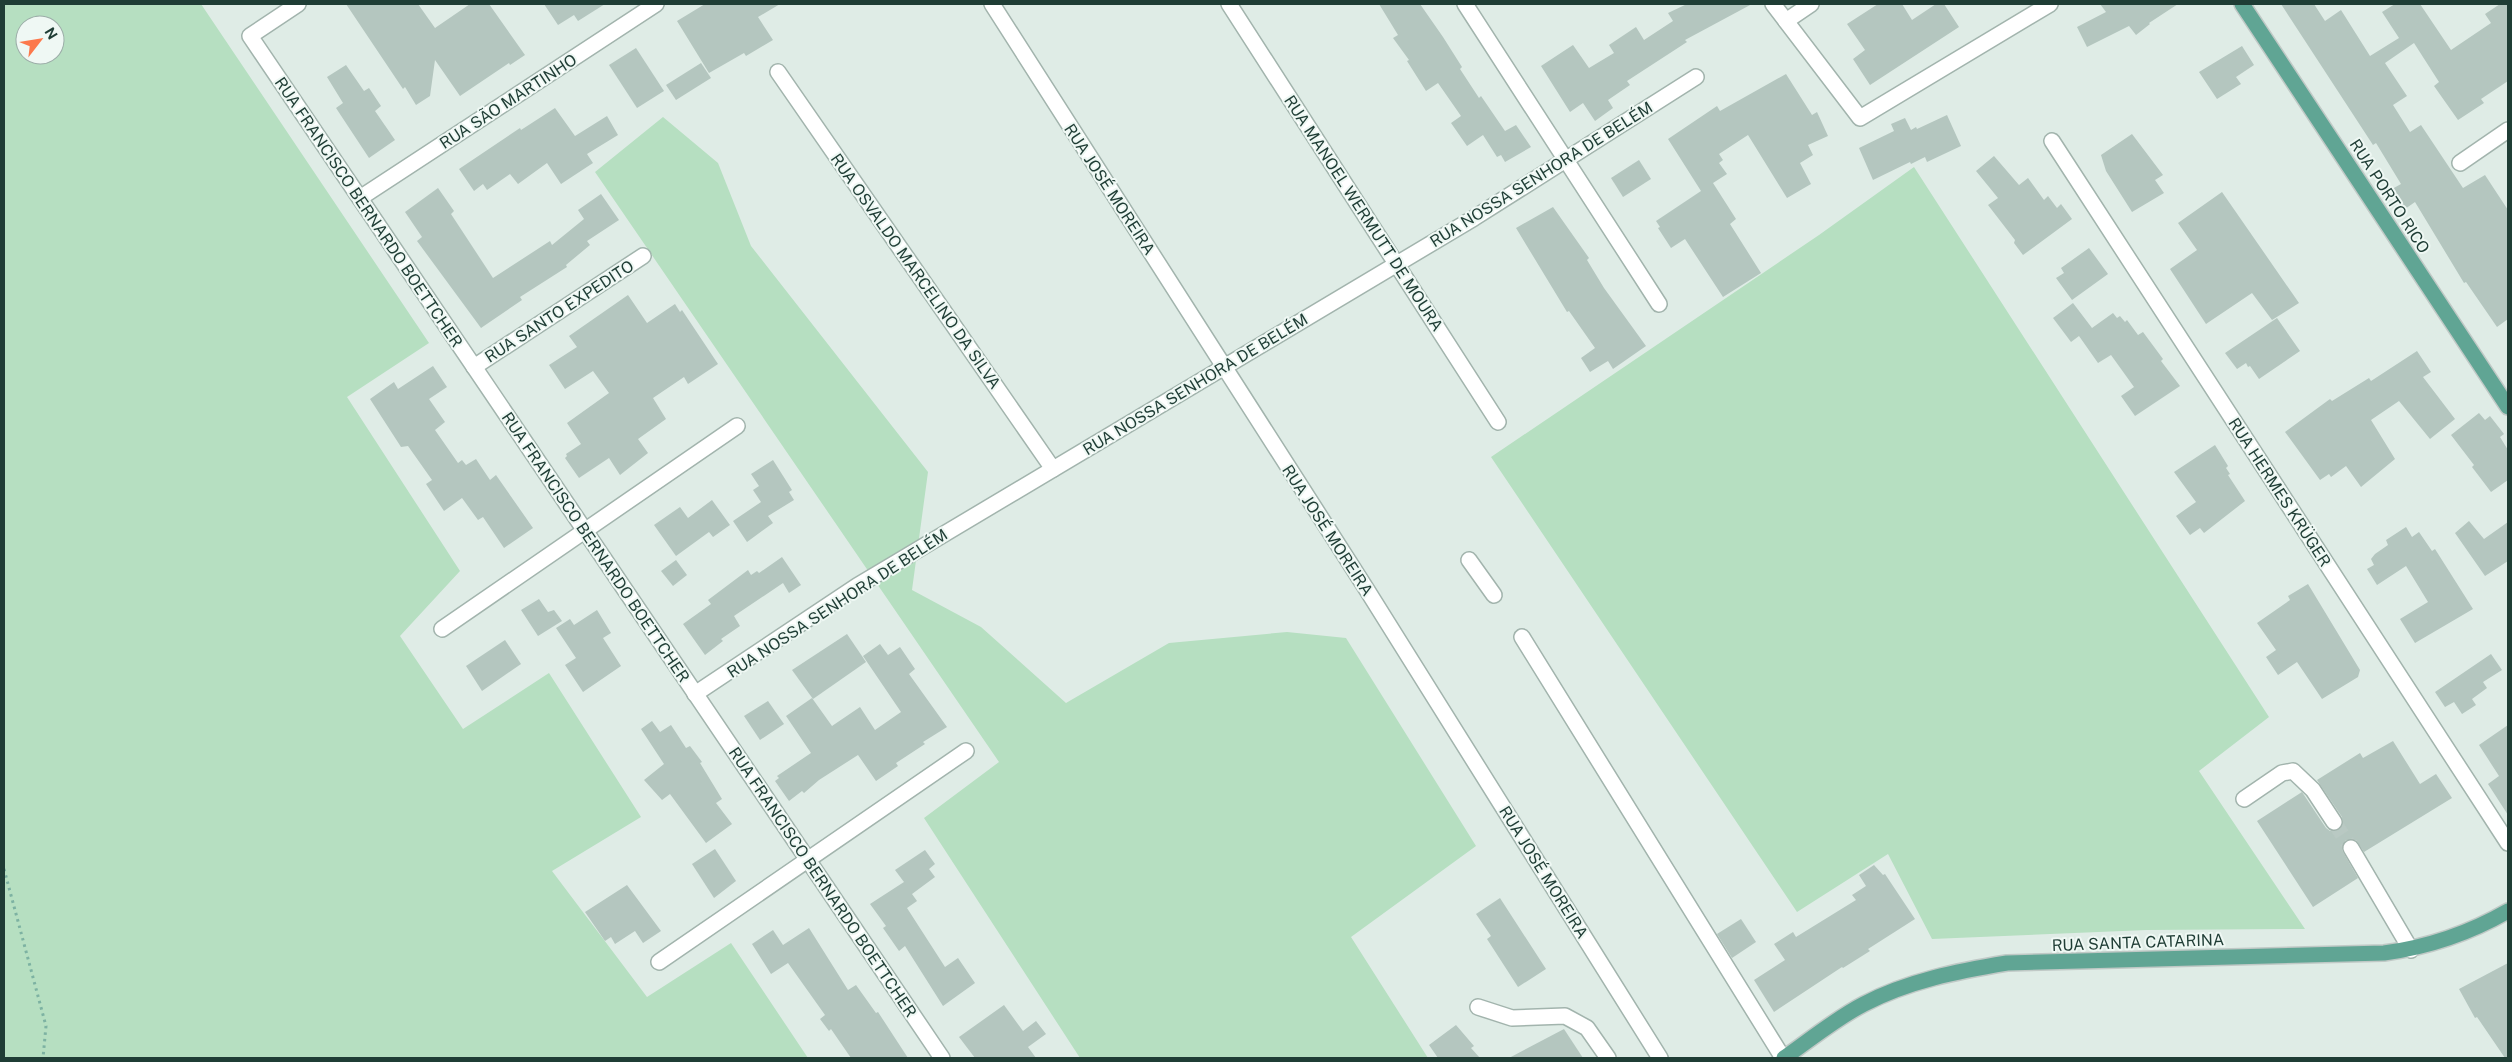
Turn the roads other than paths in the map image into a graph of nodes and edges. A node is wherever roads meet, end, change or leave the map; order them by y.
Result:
1 (298, 4) edge
2 (656, 4) edge
3 (992, 4) edge
4 (1229, 4) edge
5 (1465, 4) edge
6 (1773, 4) edge
7 (1811, 4) edge
8 (2050, 4) edge
9 (2242, 4) edge
10 (1786, 21) junction
11 (778, 72) dead end
12 (1696, 77) dead end
13 (2508, 130) edge
14 (2052, 141) dead end
15 (1566, 160) junction
16 (2460, 163) dead end
17 (360, 198) junction
18 (643, 256) dead end
19 (1396, 264) junction
20 (1659, 304) dead end
21 (474, 367) junction
22 (1224, 367) junction
23 (2508, 407) edge
24 (1498, 422) dead end
25 (737, 426) dead end
26 (1053, 469) junction
27 (585, 530) junction
28 (1470, 560) dead end
29 (1494, 595) dead end
30 (442, 629) dead end
31 (1522, 637) dead end
32 (695, 694) junction
33 (966, 751) dead end
34 (2244, 799) dead end
35 (2334, 822) tunnel mouth
36 (2508, 843) edge
37 (2351, 848) tunnel mouth
38 (808, 860) junction
39 (2508, 911) edge
40 (2411, 950) junction
41 (659, 962) dead end
42 (1478, 1007) dead end
43 (942, 1058) edge
44 (1608, 1058) edge
45 (1660, 1058) edge
46 (1784, 1058) edge

1 - 17 street, RUA FRANCISCO BERNARDO BOETTCHER
2 - 17 street, RUA SÃO MARTINHO
3 - 22 street, RUA JOSÉ MOREIRA
4 - 19 street, RUA MANOEL WERMUTT DE MOURA
5 - 15 street
6 - 10 street
7 - 10 street
8 - 10 street
9 - 23 main road, RUA PORTO RICO
11 - 26 street, RUA OSVALDO MARCELINO DA SILVA
12 - 15 street, RUA NOSSA SENHORA DE BELÉM
13 - 16 street
14 - 36 street, RUA HERMES KRÜGER
15 - 19 street, RUA NOSSA SENHORA DE BELÉM
15 - 20 street
17 - 21 street, RUA FRANCISCO BERNARDO BOETTCHER
18 - 21 street, RUA SANTO EXPEDITO
19 - 22 street, RUA NOSSA SENHORA DE BELÉM
19 - 24 street, RUA MANOEL WERMUTT DE MOURA
21 - 27 street, RUA FRANCISCO BERNARDO BOETTCHER
22 - 26 street, RUA NOSSA SENHORA DE BELÉM
22 - 45 street, RUA JOSÉ MOREIRA
25 - 27 street
26 - 32 street, RUA NOSSA SENHORA DE BELÉM
27 - 30 street
27 - 32 street, RUA FRANCISCO BERNARDO BOETTCHER
28 - 29 street
31 - 46 street
32 - 38 street, RUA FRANCISCO BERNARDO BOETTCHER
33 - 38 street
34 - 35 street
37 - 40 street
38 - 41 street
38 - 43 street, RUA FRANCISCO BERNARDO BOETTCHER
39 - 40 main road, RUA SANTA CATARINA
40 - 46 main road, RUA SANTA CATARINA
42 - 44 street

